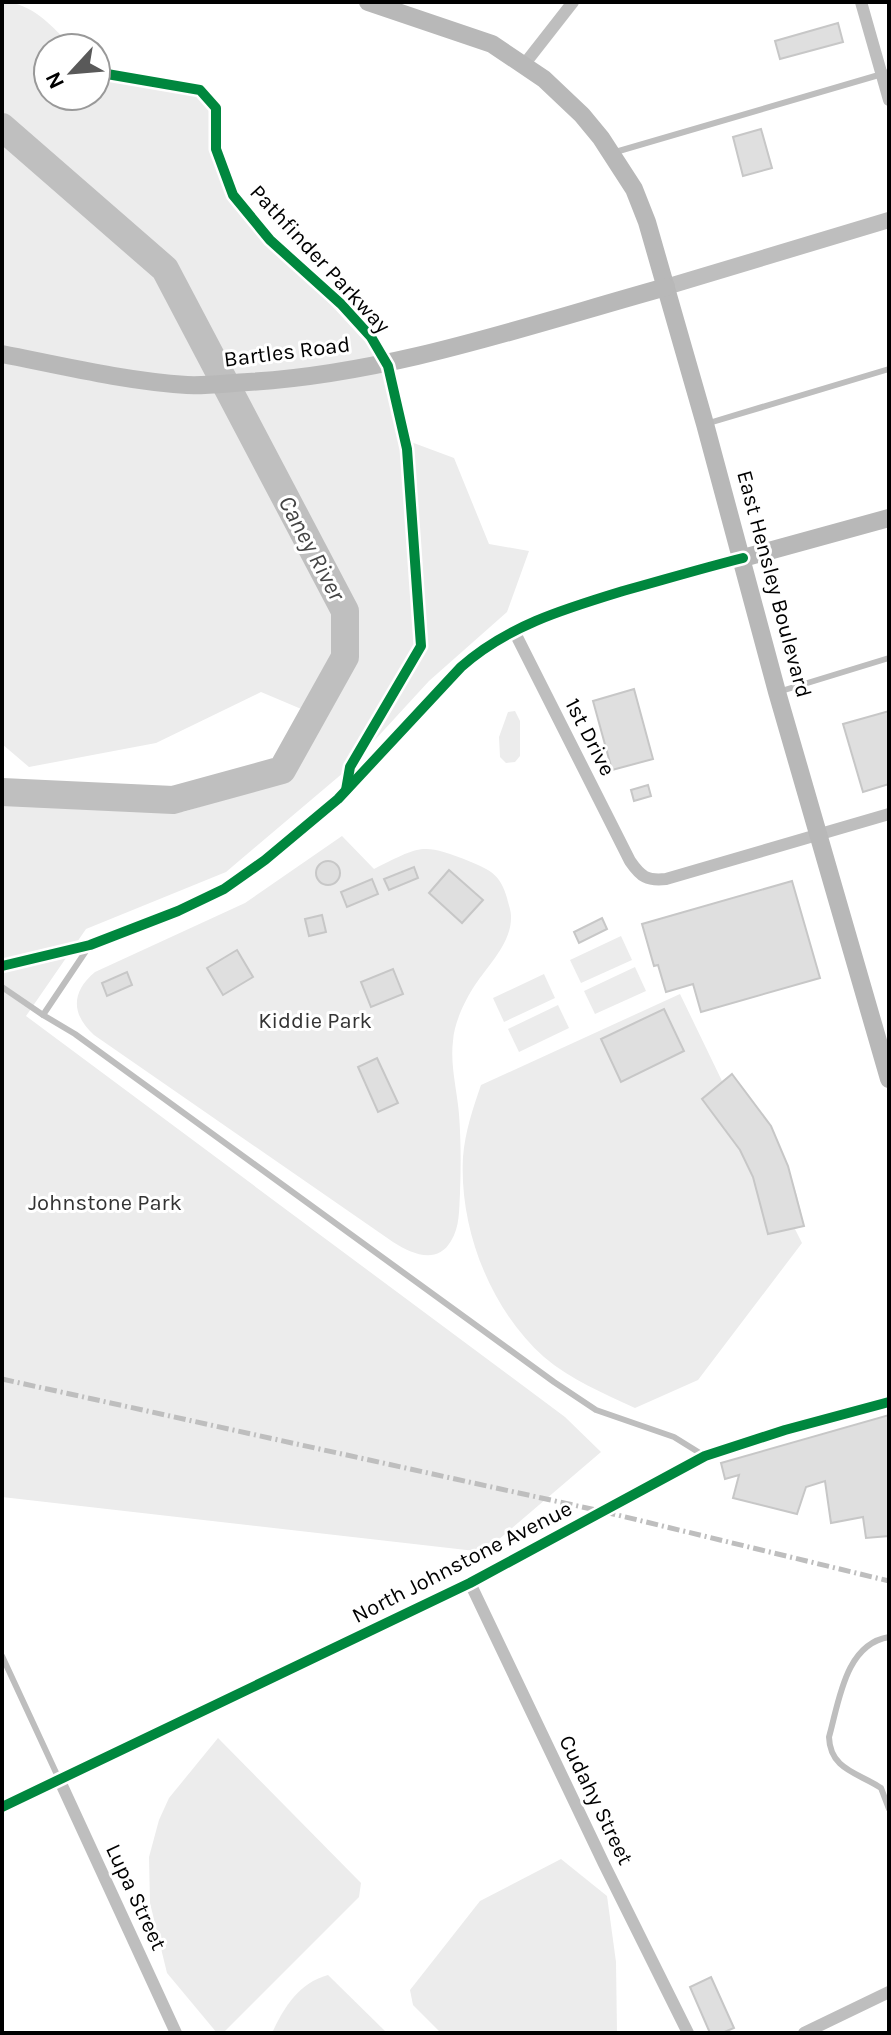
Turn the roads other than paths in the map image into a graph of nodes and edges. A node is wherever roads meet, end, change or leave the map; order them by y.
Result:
1 (368, 2) edge
2 (573, 2) edge
3 (861, 2) edge
4 (523, 66) junction
5 (885, 73) edge
6 (889, 100) edge
7 (611, 153) junction
8 (889, 220) edge
9 (666, 287) junction
10 (2, 354) edge
11 (889, 369) edge
12 (705, 424) junction
13 (889, 518) edge
14 (743, 558) junction
15 (514, 631) junction
16 (889, 658) edge
17 (777, 692) junction
18 (889, 814) edge
19 (819, 833) junction
20 (90, 945) junction
21 (2, 966) edge
22 (2, 987) edge
23 (43, 1015) junction
24 (889, 1079) edge
25 (889, 1402) edge
26 (705, 1456) junction
27 (470, 1583) junction
28 (889, 1637) edge
29 (2, 1656) edge
30 (59, 1779) junction
31 (2, 1807) edge
32 (889, 1809) edge
33 (889, 1992) edge
34 (176, 2033) edge
35 (688, 2033) edge
36 (804, 2033) edge

1 - 4 main road, East Hensley Boulevard
2 - 4 street
3 - 5 street
4 - 7 main road, East Hensley Boulevard
5 - 6 street
5 - 7 lane
7 - 9 main road, East Hensley Boulevard
8 - 9 street
9 - 10 main road, Bartles Road
9 - 12 main road, East Hensley Boulevard
11 - 12 lane
12 - 14 main road, East Hensley Boulevard
13 - 14 main road
14 - 15 street
14 - 17 main road, East Hensley Boulevard
15 - 19 street, 1st Drive
15 - 20 street
16 - 17 lane
17 - 19 main road, East Hensley Boulevard
18 - 19 street
19 - 24 main road, East Hensley Boulevard
20 - 21 street
20 - 23 lane
22 - 23 lane
23 - 26 lane
25 - 26 street, North Johnstone Avenue
26 - 27 street, North Johnstone Avenue
27 - 30 street, North Johnstone Avenue
27 - 35 street, Cudahy Street
28 - 32 lane
29 - 30 lane
30 - 31 street, North Johnstone Avenue
30 - 34 street, Lupa Street
33 - 36 street

